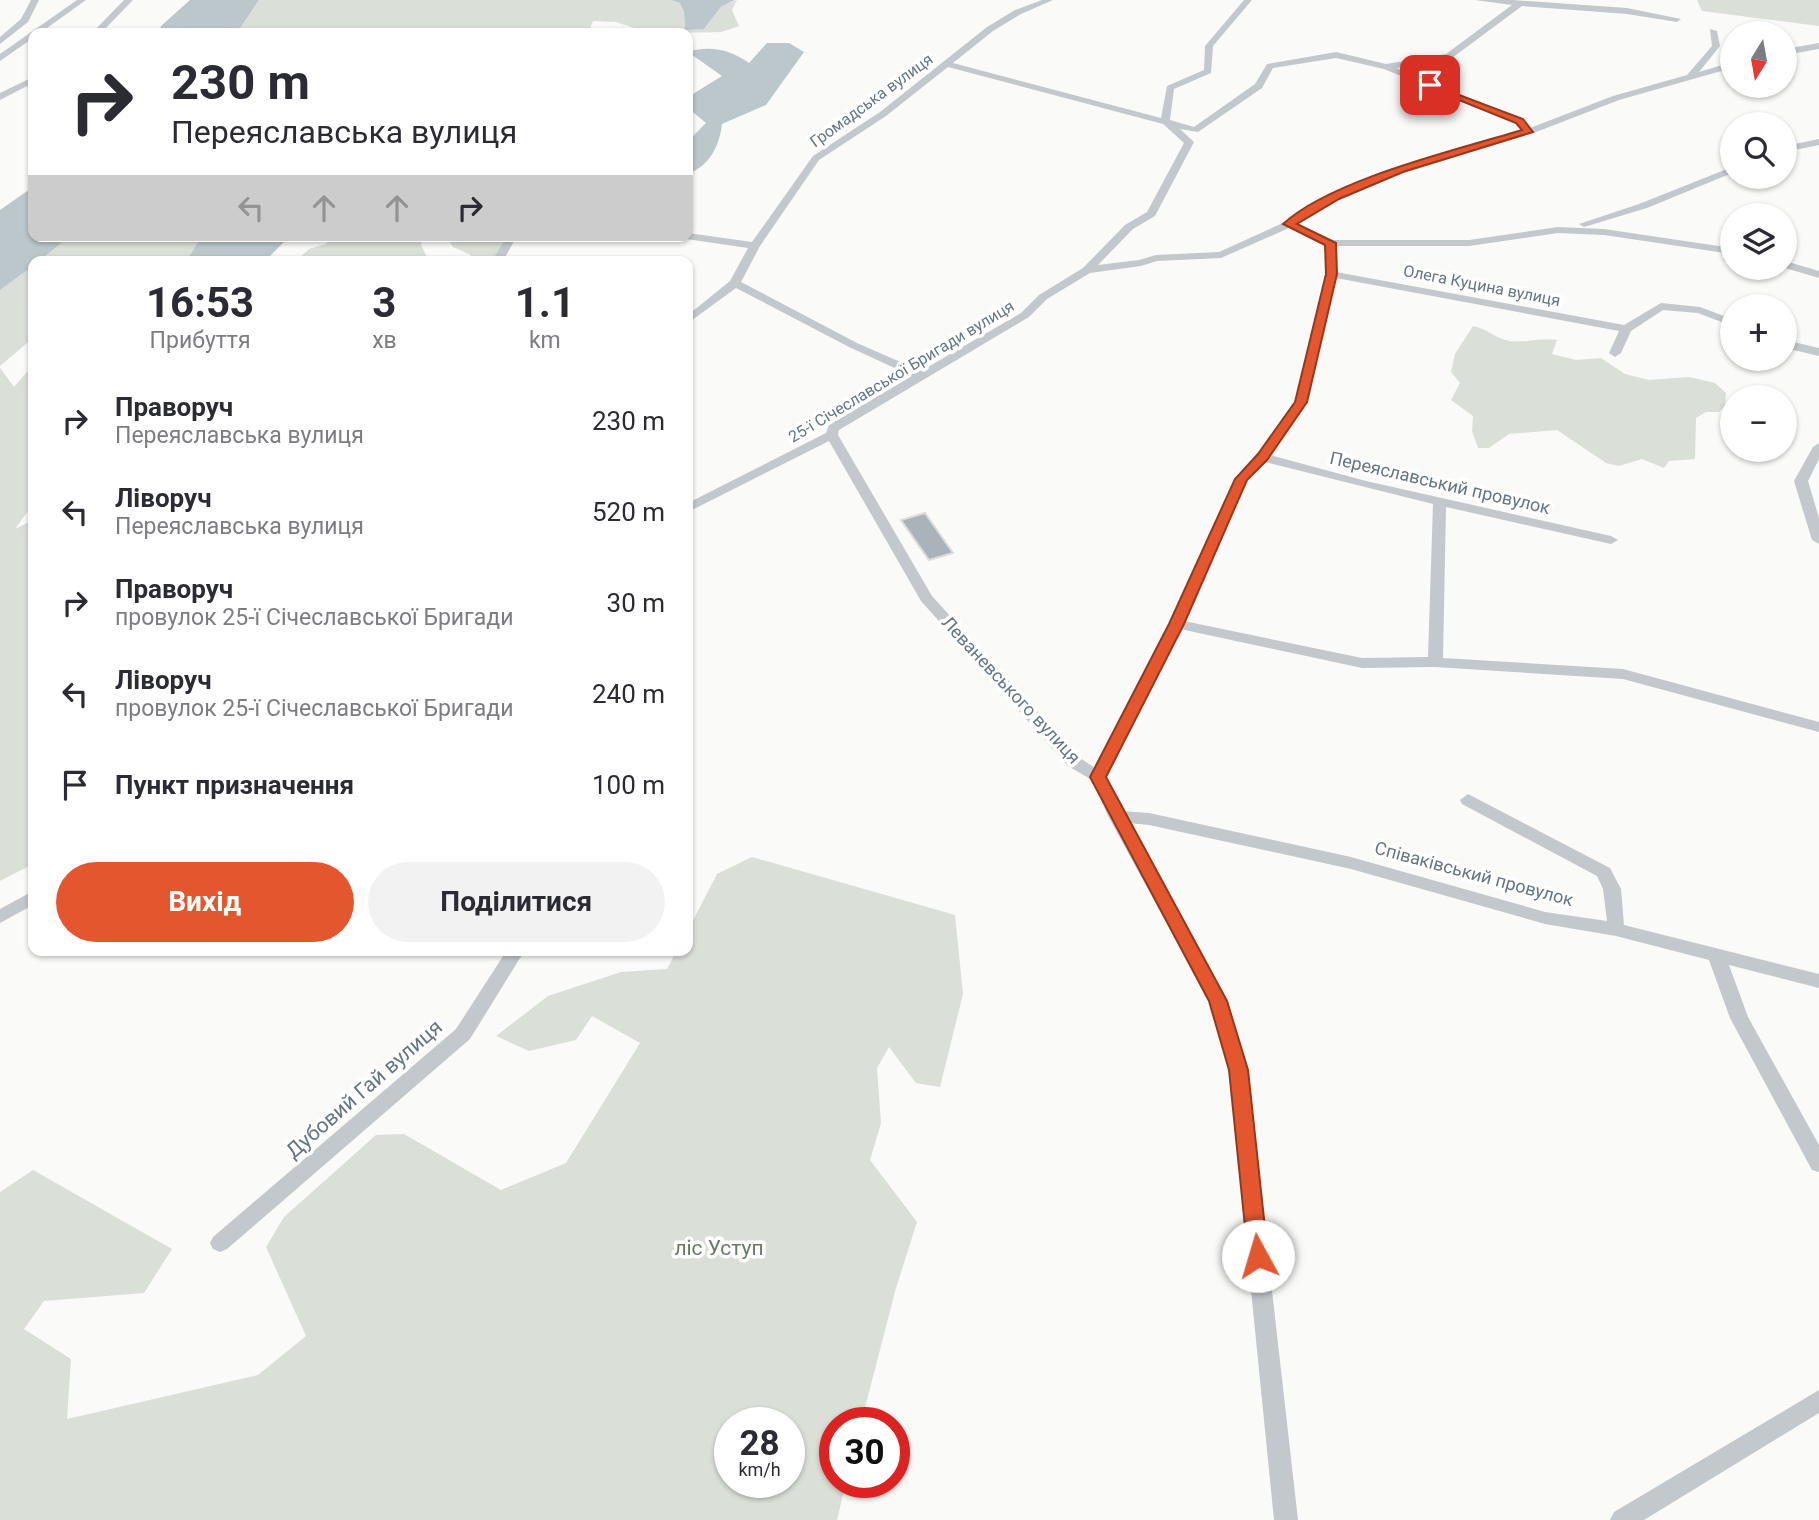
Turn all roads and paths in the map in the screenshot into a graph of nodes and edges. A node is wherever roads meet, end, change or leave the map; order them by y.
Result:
1 (35, 0) edge
2 (82, 0) edge
3 (129, 0) edge
4 (1049, 0) edge
5 (1248, 0) edge
6 (1479, 0) edge
7 (1032, 3) edge
8 (1519, 4) junction
9 (1677, 19) dead end
10 (42, 28) edge
11 (101, 28) edge
12 (1713, 31) dead end
13 (28, 38) edge
14 (0, 41) edge
15 (1819, 46) edge
16 (1797, 50) edge
17 (0, 58) edge
18 (947, 64) junction
19 (1386, 67) junction
20 (1720, 68) edge
21 (1691, 75) junction
22 (28, 83) edge
23 (0, 97) edge
24 (1165, 121) junction
25 (1528, 132) junction
26 (1819, 142) edge
27 (1797, 147) edge
28 (1720, 175) edge
29 (1289, 224) junction
30 (1558, 230) junction
31 (693, 237) edge
32 (1331, 243) junction
33 (755, 246) junction
34 (1720, 249) edge
35 (1797, 268) edge
36 (1087, 270) junction
37 (1331, 274) junction
38 (1819, 275) edge
39 (736, 283) junction
40 (693, 316) edge
41 (1720, 318) edge
42 (1626, 330) junction
43 (1797, 347) edge
44 (1615, 352) dead end
45 (1819, 352) edge
46 (919, 375) junction
47 (832, 435) junction
48 (1819, 447) edge
49 (1262, 457) junction
50 (1440, 502) junction
51 (693, 505) edge
52 (1611, 540) dead end
53 (1819, 540) edge
54 (1176, 624) junction
55 (1434, 662) junction
56 (1819, 727) edge
57 (1098, 777) junction
58 (1468, 800) dead end
59 (1116, 816) junction
60 (28, 900) edge
61 (0, 917) edge
62 (1616, 929) junction
63 (1716, 954) junction
64 (512, 956) edge
65 (1819, 981) edge
66 (1819, 1164) edge
67 (220, 1243) dead end
68 (1819, 1401) edge
69 (1286, 1520) edge
70 (1622, 1520) edge

1 - 14 street
2 - 10 street
3 - 11 street
4 - 7 street, Громадська вулиця
5 - 24 street
6 - 8 street
7 - 18 street, Громадська вулиця
8 - 9 street
8 - 19 street
12 - 21 street
13 - 17 street
15 - 16 street
18 - 24 street
18 - 33 street, Громадська вулиця
19 - 24 street
19 - 25 street
20 - 21 street, 25-ї Січеславської Бригади вулиця
21 - 25 street, 25-ї Січеславської Бригади вулиця
22 - 23 street
24 - 36 street, 25-ї Січеславської Бригади вулиця
25 - 29 street, 25-ї Січеславської Бригади вулиця
26 - 27 street
28 - 30 street
29 - 32 street
29 - 36 street, 25-ї Січеславської Бригади вулиця
30 - 32 street
30 - 34 street
31 - 33 street
32 - 37 street
33 - 39 street, Громадська вулиця
35 - 38 street
36 - 46 street, 25-ї Січеславської Бригади вулиця
37 - 42 street, Олега Куцина вулиця
37 - 49 street
39 - 40 street, Громадська вулиця
39 - 46 street
41 - 42 street
42 - 44 street
43 - 45 street
46 - 47 street, 25-ї Січеславської Бригади вулиця
47 - 51 street, 25-ї Січеславської Бригади вулиця
47 - 57 street, Леваневського вулиця
48 - 53 street
49 - 50 street, Переяславський провулок
49 - 54 street
50 - 52 street, Переяславський провулок
50 - 55 street
54 - 55 street
54 - 57 street
55 - 56 street
57 - 59 street, Леваневського вулиця
58 - 62 street
59 - 62 street, Співаківський провулок
59 - 69 street, Леваневського вулиця
60 - 61 street
62 - 63 street, Співаківський провулок
63 - 65 street, Співаківський провулок
63 - 66 street
64 - 67 street, Дубовий Гай вулиця
68 - 70 street

